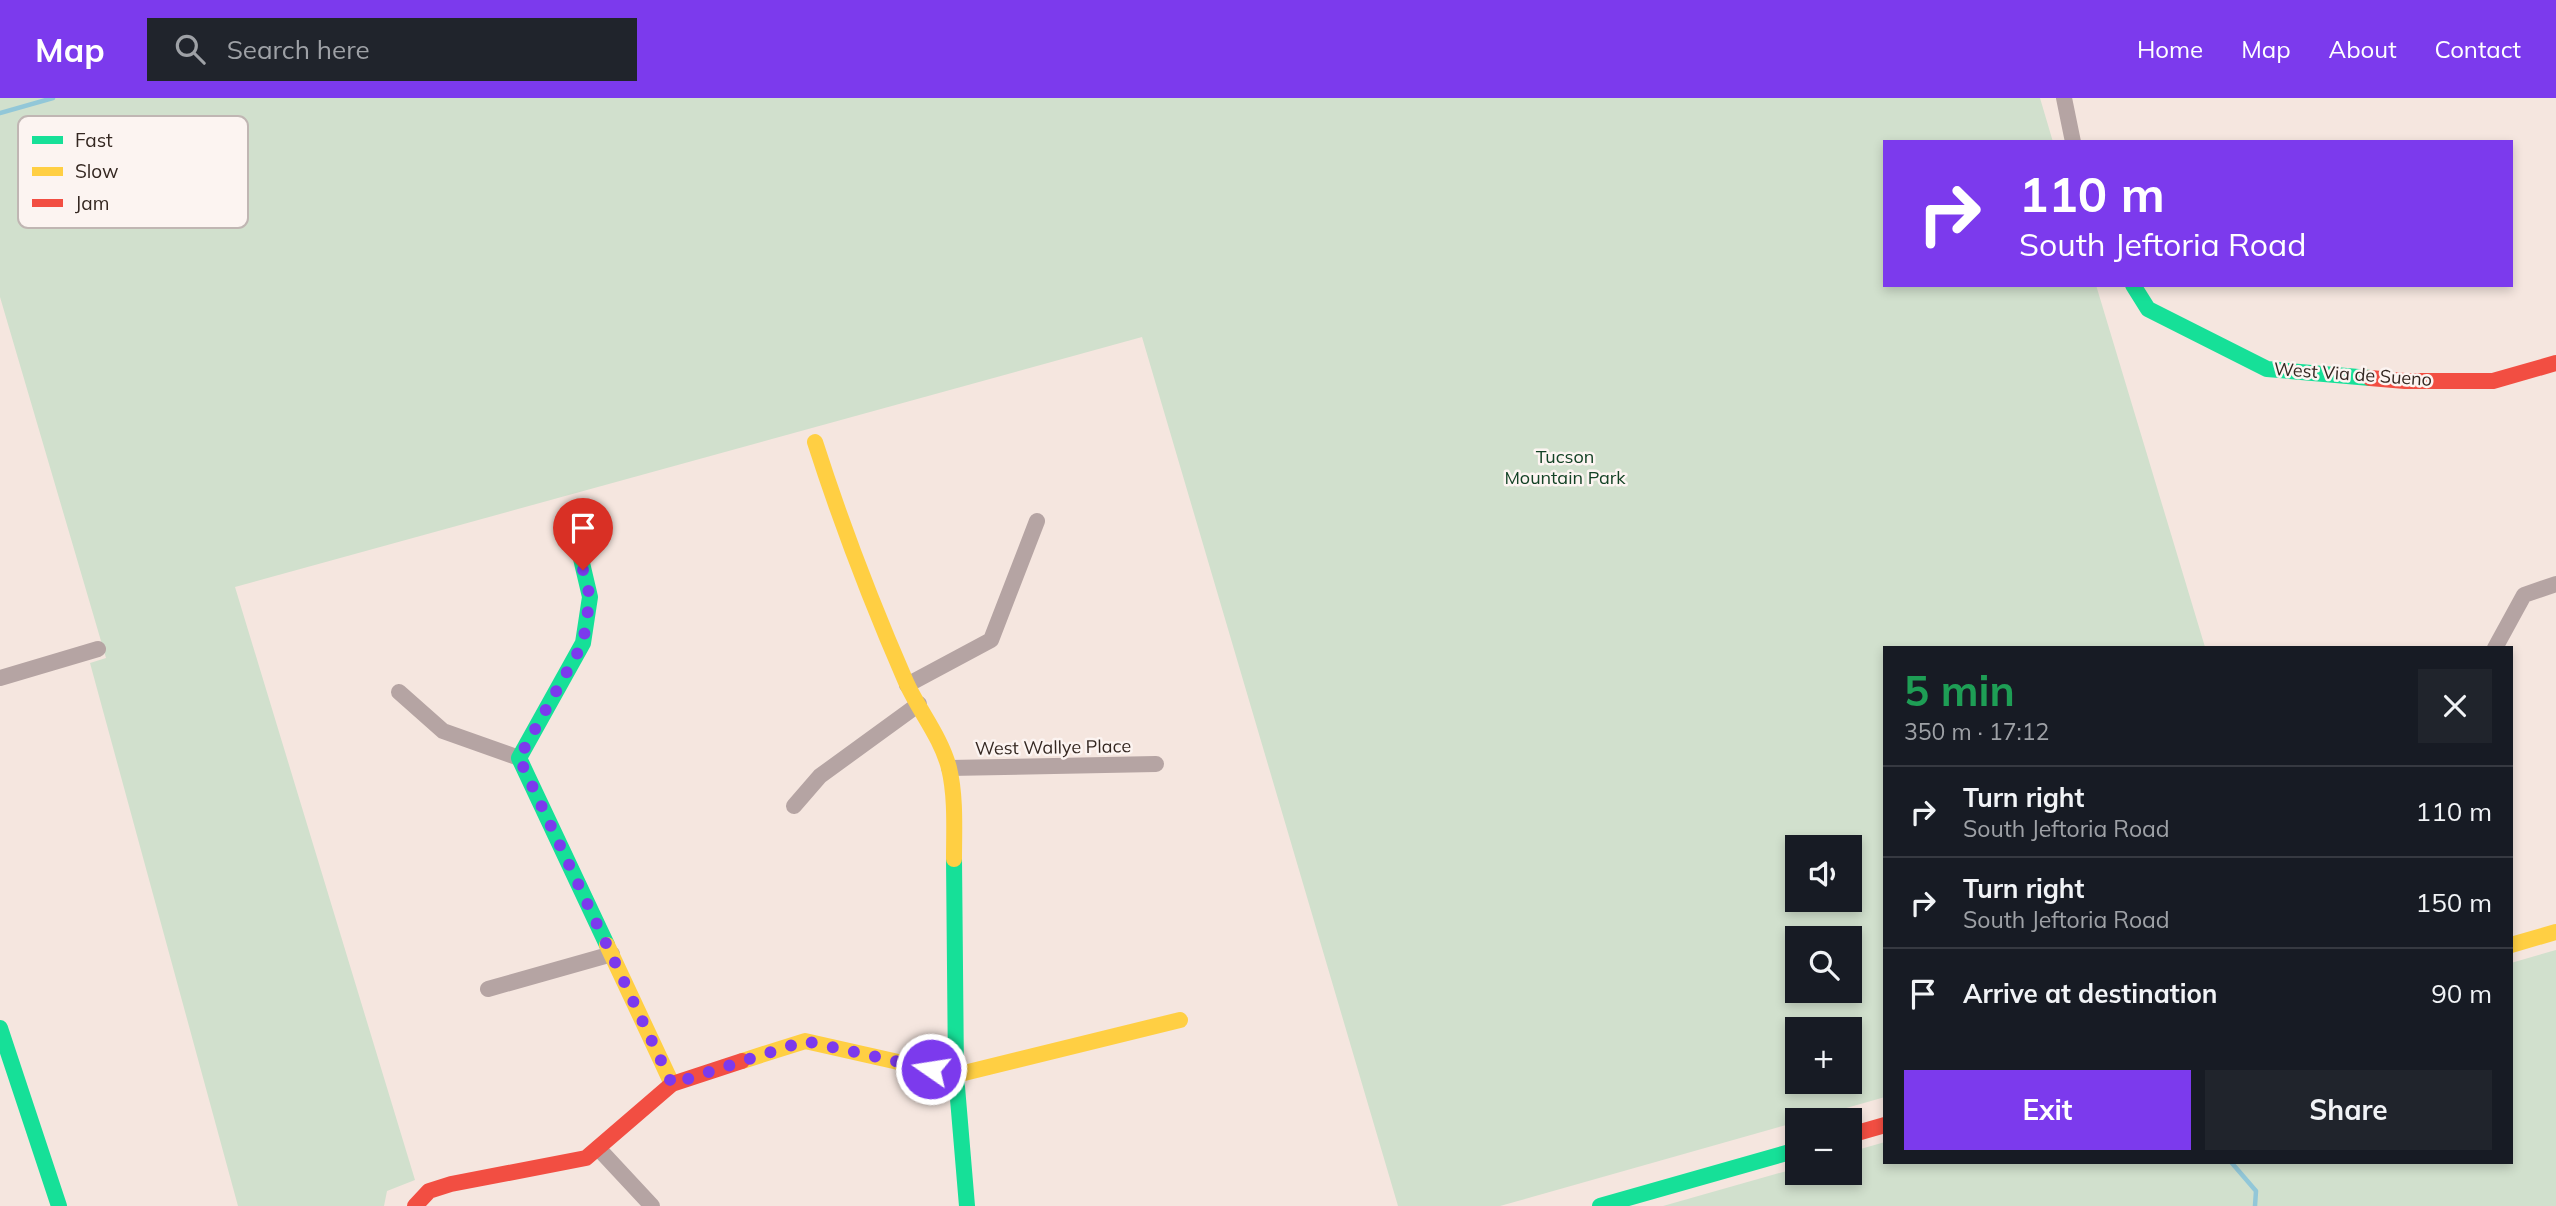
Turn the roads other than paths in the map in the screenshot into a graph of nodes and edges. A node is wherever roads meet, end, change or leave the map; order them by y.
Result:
1 (2064, 98) edge
2 (2073, 140) edge
3 (2134, 287) edge
4 (2556, 363) edge
5 (815, 442) dead end
6 (570, 516) dead end
7 (1037, 521) dead end
8 (2556, 584) edge
9 (2496, 646) edge
10 (97, 649) dead end
11 (0, 678) edge
12 (906, 684) junction
13 (400, 692) dead end
14 (919, 704) junction
15 (519, 758) junction
16 (1156, 764) dead end
17 (949, 768) junction
18 (794, 806) dead end
19 (2556, 932) edge
20 (2513, 945) edge
21 (612, 954) junction
22 (488, 989) dead end
23 (1180, 1020) dead end
24 (0, 1028) edge
25 (956, 1075) junction
26 (672, 1084) junction
27 (1883, 1126) edge
28 (1862, 1132) edge
29 (598, 1148) junction
30 (1785, 1153) edge
31 (60, 1206) edge
32 (415, 1206) edge
33 (652, 1206) edge
34 (967, 1206) edge
35 (1600, 1206) edge

1 - 2 street
3 - 4 street, West Via de Sueno
5 - 12 street
6 - 15 street
7 - 12 street
8 - 9 street
10 - 11 street
12 - 14 street
13 - 15 street
14 - 17 street
14 - 18 street
15 - 21 street
16 - 17 street, West Wallye Place
17 - 25 street
19 - 20 street
21 - 22 street
21 - 26 street
23 - 25 street
24 - 31 street
25 - 26 street
25 - 34 street
26 - 29 street
27 - 28 street
29 - 32 street
29 - 33 street
30 - 35 street

